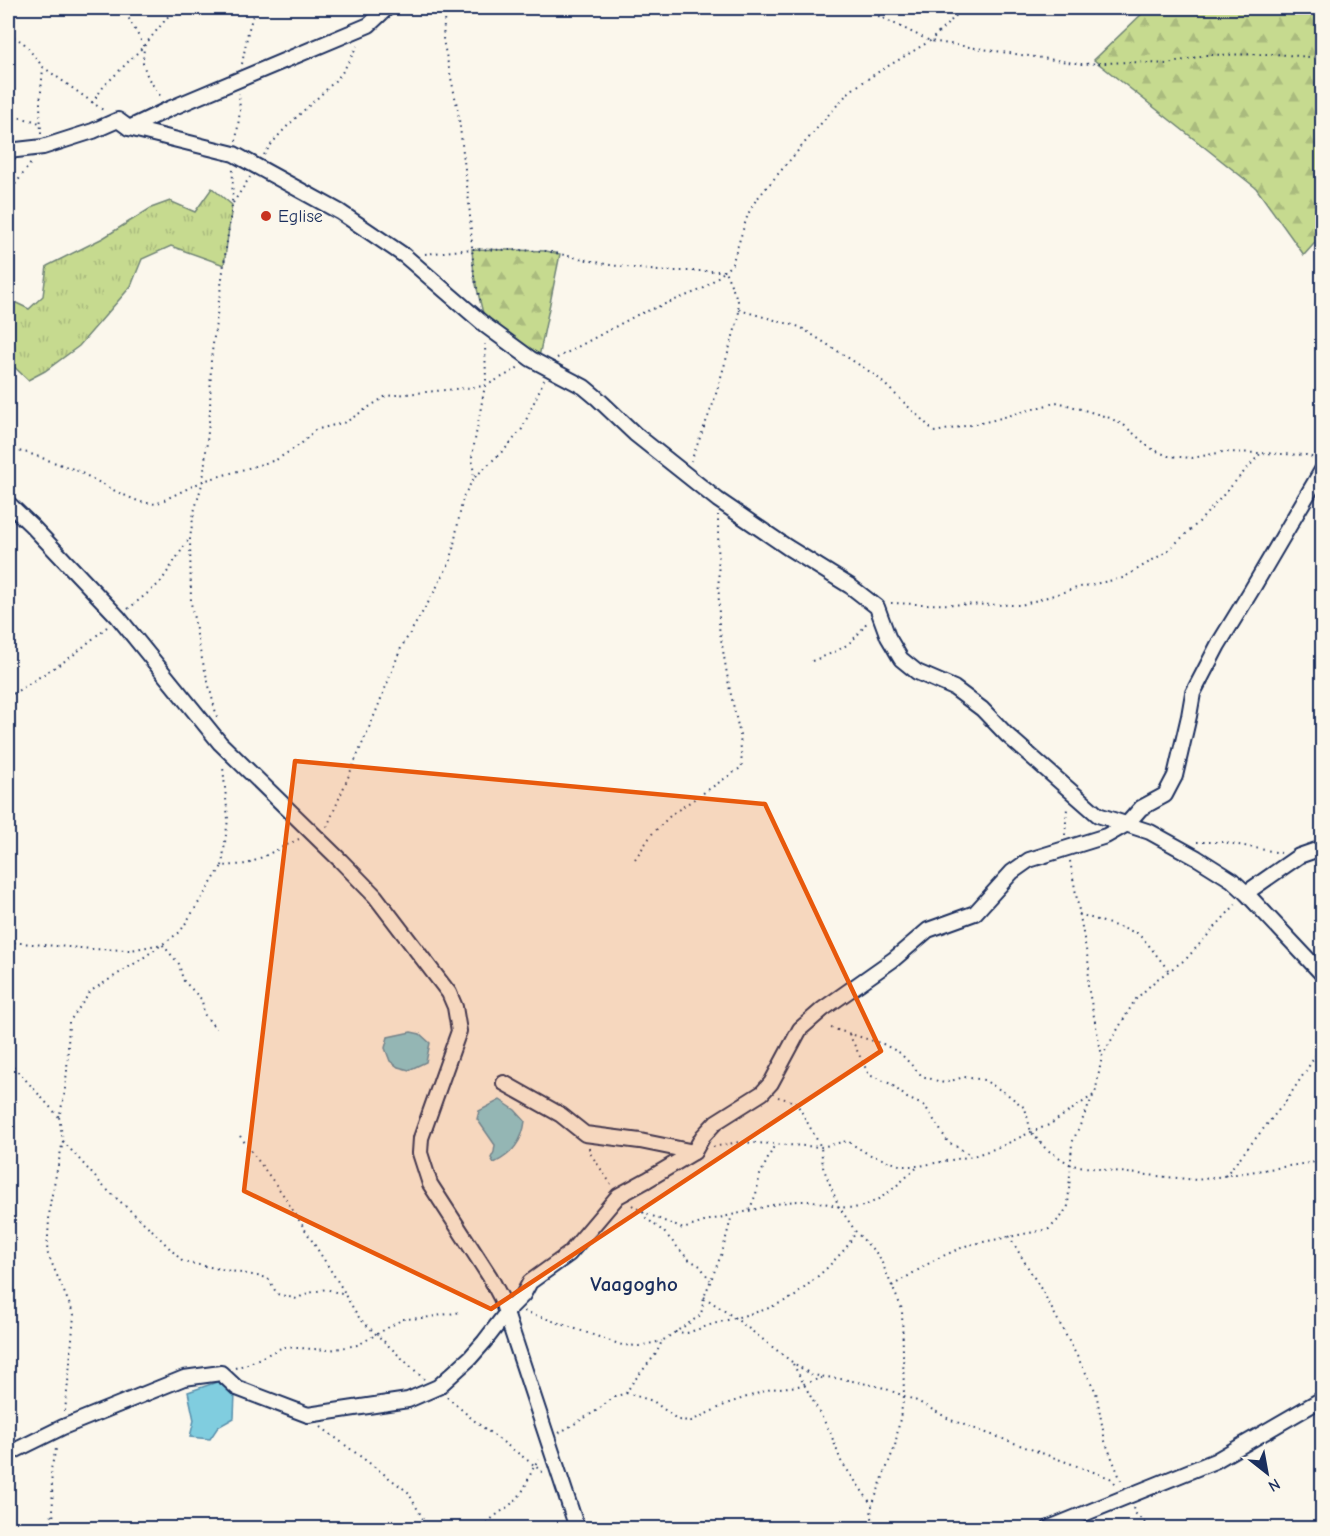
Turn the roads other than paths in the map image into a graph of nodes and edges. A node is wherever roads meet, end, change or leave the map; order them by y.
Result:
1 (387, 8) edge
2 (123, 124) junction
3 (8, 151) edge
4 (1321, 464) edge
5 (8, 503) edge
6 (1127, 824) junction
7 (1323, 848) edge
8 (1246, 893) junction
9 (1323, 974) edge
10 (504, 1083) dead end
11 (693, 1152) junction
12 (509, 1310) junction
13 (1323, 1399) edge
14 (8, 1454) edge
15 (577, 1528) edge
16 (1049, 1528) edge

1 - 2 street
2 - 3 street
2 - 6 street
4 - 6 street
5 - 12 street
6 - 8 street
6 - 11 street
7 - 8 street
8 - 9 street
10 - 11 street
11 - 12 street
12 - 14 street
12 - 15 street
13 - 16 street

